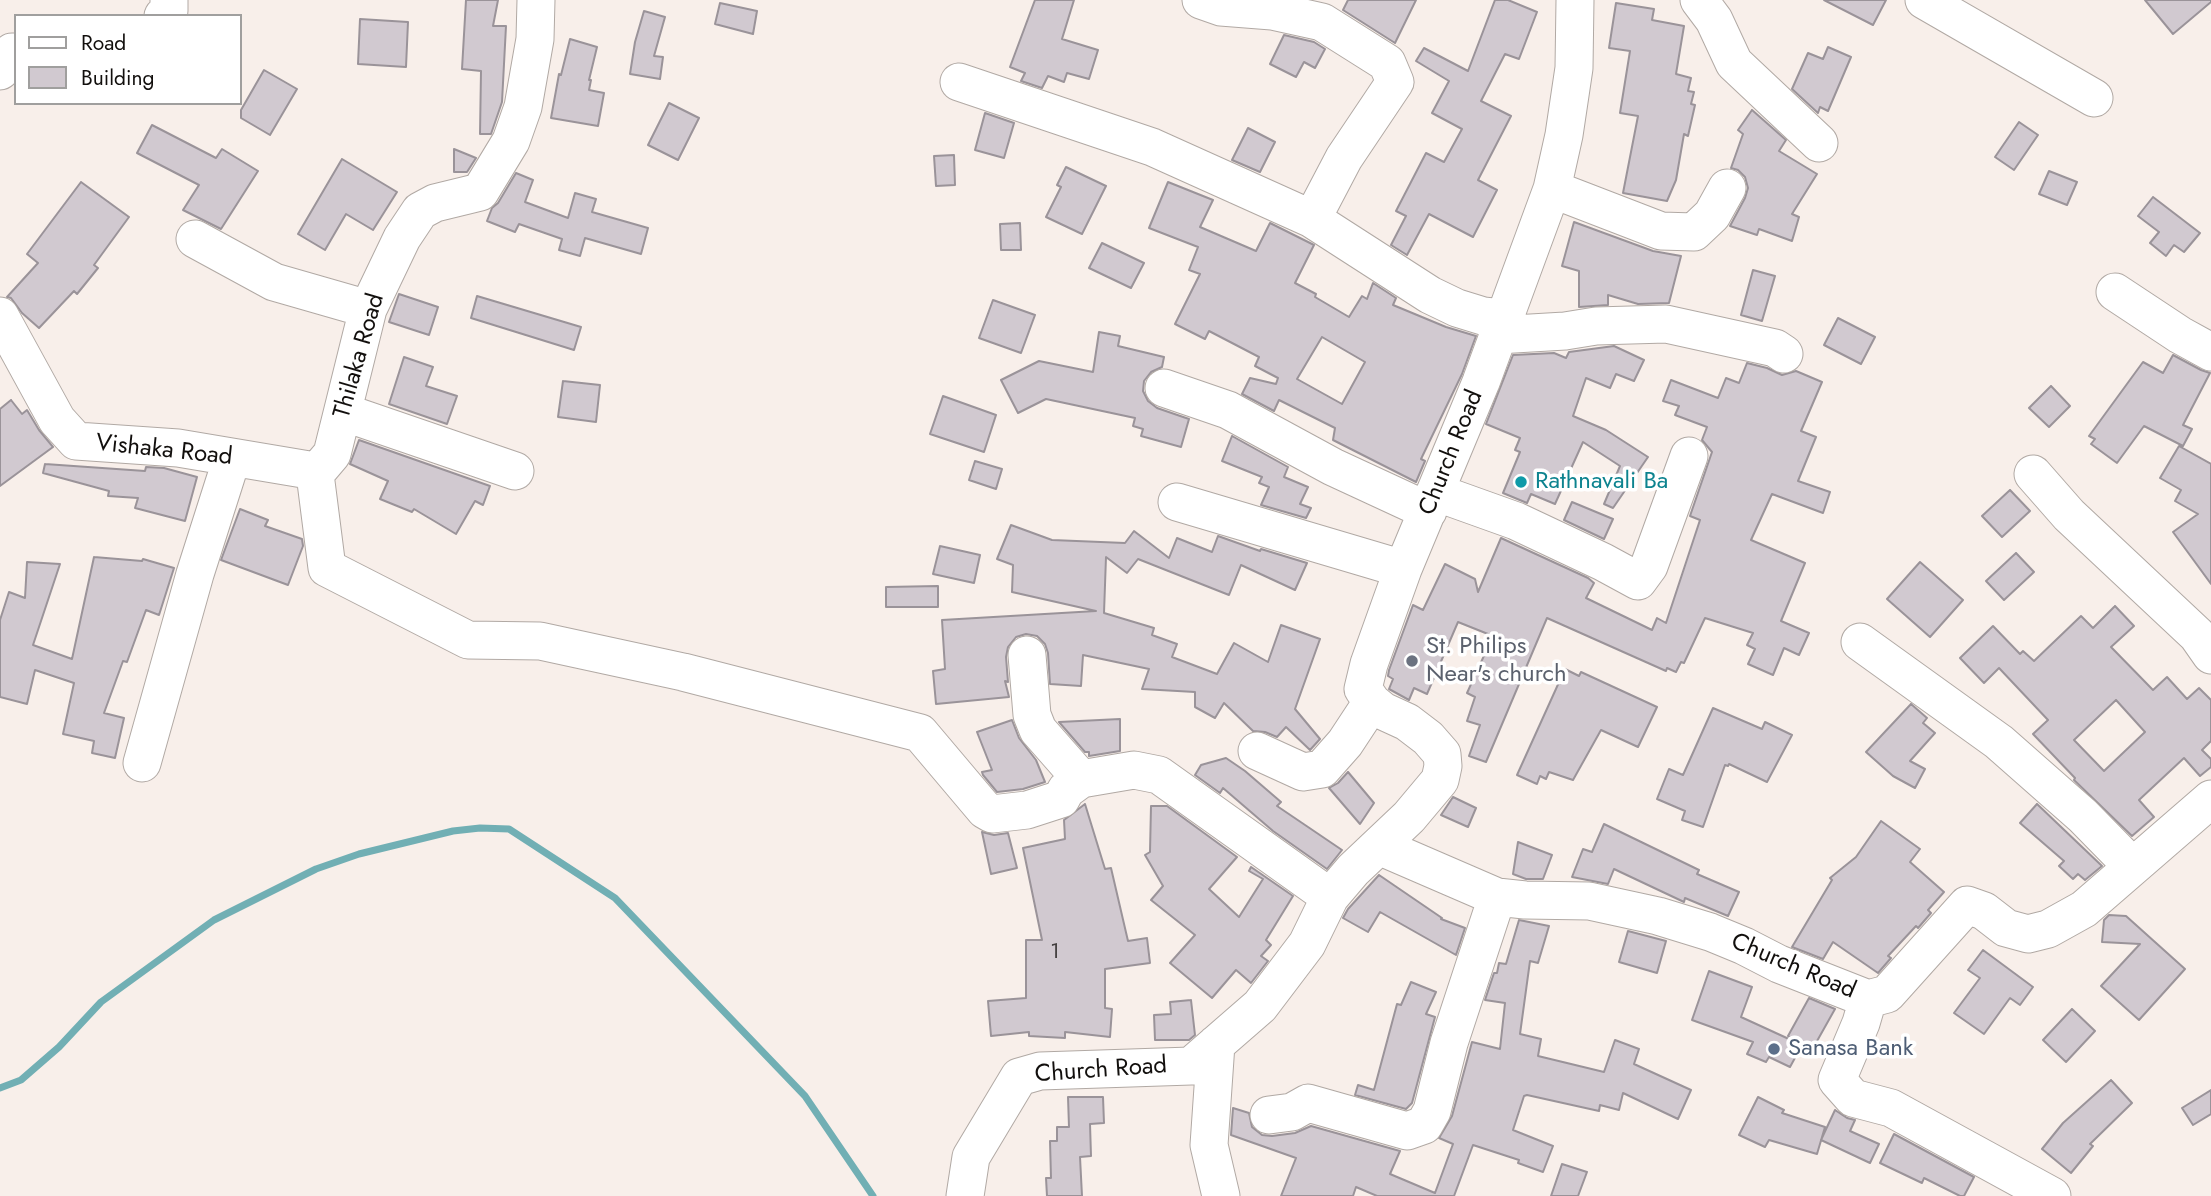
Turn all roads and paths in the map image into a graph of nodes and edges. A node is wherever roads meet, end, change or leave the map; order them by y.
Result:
1 (536, 0) edge
2 (1201, 0) edge
3 (1575, 0) edge
4 (1699, 0) edge
5 (1924, 0) edge
6 (14, 52) edge
7 (0, 71) edge
8 (959, 82) dead end
9 (2094, 98) dead end
10 (1819, 143) dead end
11 (1727, 188) dead end
12 (1552, 189) junction
13 (1312, 219) junction
14 (195, 239) dead end
15 (2115, 292) dead end
16 (368, 309) junction
17 (0, 316) edge
18 (1500, 326) junction
19 (2209, 348) edge
20 (1784, 354) dead end
21 (1164, 388) dead end
22 (343, 412) junction
23 (1689, 456) dead end
24 (232, 458) junction
25 (515, 471) dead end
26 (315, 472) junction
27 (2034, 474) dead end
28 (1431, 501) junction
29 (1177, 502) dead end
30 (1404, 569) junction
31 (1860, 642) dead end
32 (1027, 655) dead end
33 (2211, 655) edge
34 (1372, 702) junction
35 (1257, 751) dead end
36 (142, 763) dead end
37 (1081, 779) junction
38 (2211, 799) edge
39 (1379, 846) junction
40 (2132, 866) junction
41 (1330, 897) junction
42 (1497, 897) junction
43 (1868, 999) junction
44 (1216, 1044) junction
45 (1269, 1115) dead end
46 (2008, 1185) edge
47 (965, 1196) edge
48 (1222, 1196) edge
49 (2052, 1196) edge

1 - 16 street, Thilaka Road
2 - 13 street
3 - 12 street, Church Road
4 - 10 street
5 - 9 street
6 - 7 street
8 - 13 street
11 - 12 street
12 - 18 street, Church Road
13 - 18 street
14 - 16 street
15 - 19 street
16 - 22 street, Thilaka Road
17 - 24 street, Vishaka Road
18 - 20 street
18 - 28 street, Church Road
21 - 28 street
22 - 25 street
22 - 26 street, Thilaka Road
23 - 28 street
24 - 26 street, Vishaka Road
24 - 36 street
26 - 37 street
27 - 33 street
28 - 30 street, Church Road
29 - 30 street
30 - 34 street, Church Road
31 - 40 street
32 - 37 street
34 - 35 street
34 - 39 street, Church Road
37 - 41 street
38 - 40 street, Church Road
39 - 41 street, Church Road
39 - 42 street, Church Road
40 - 43 street, Church Road
41 - 44 street, Church Road
42 - 43 street, Church Road
42 - 45 street
43 - 46 street
44 - 47 street, Church Road
44 - 48 street
46 - 49 street

